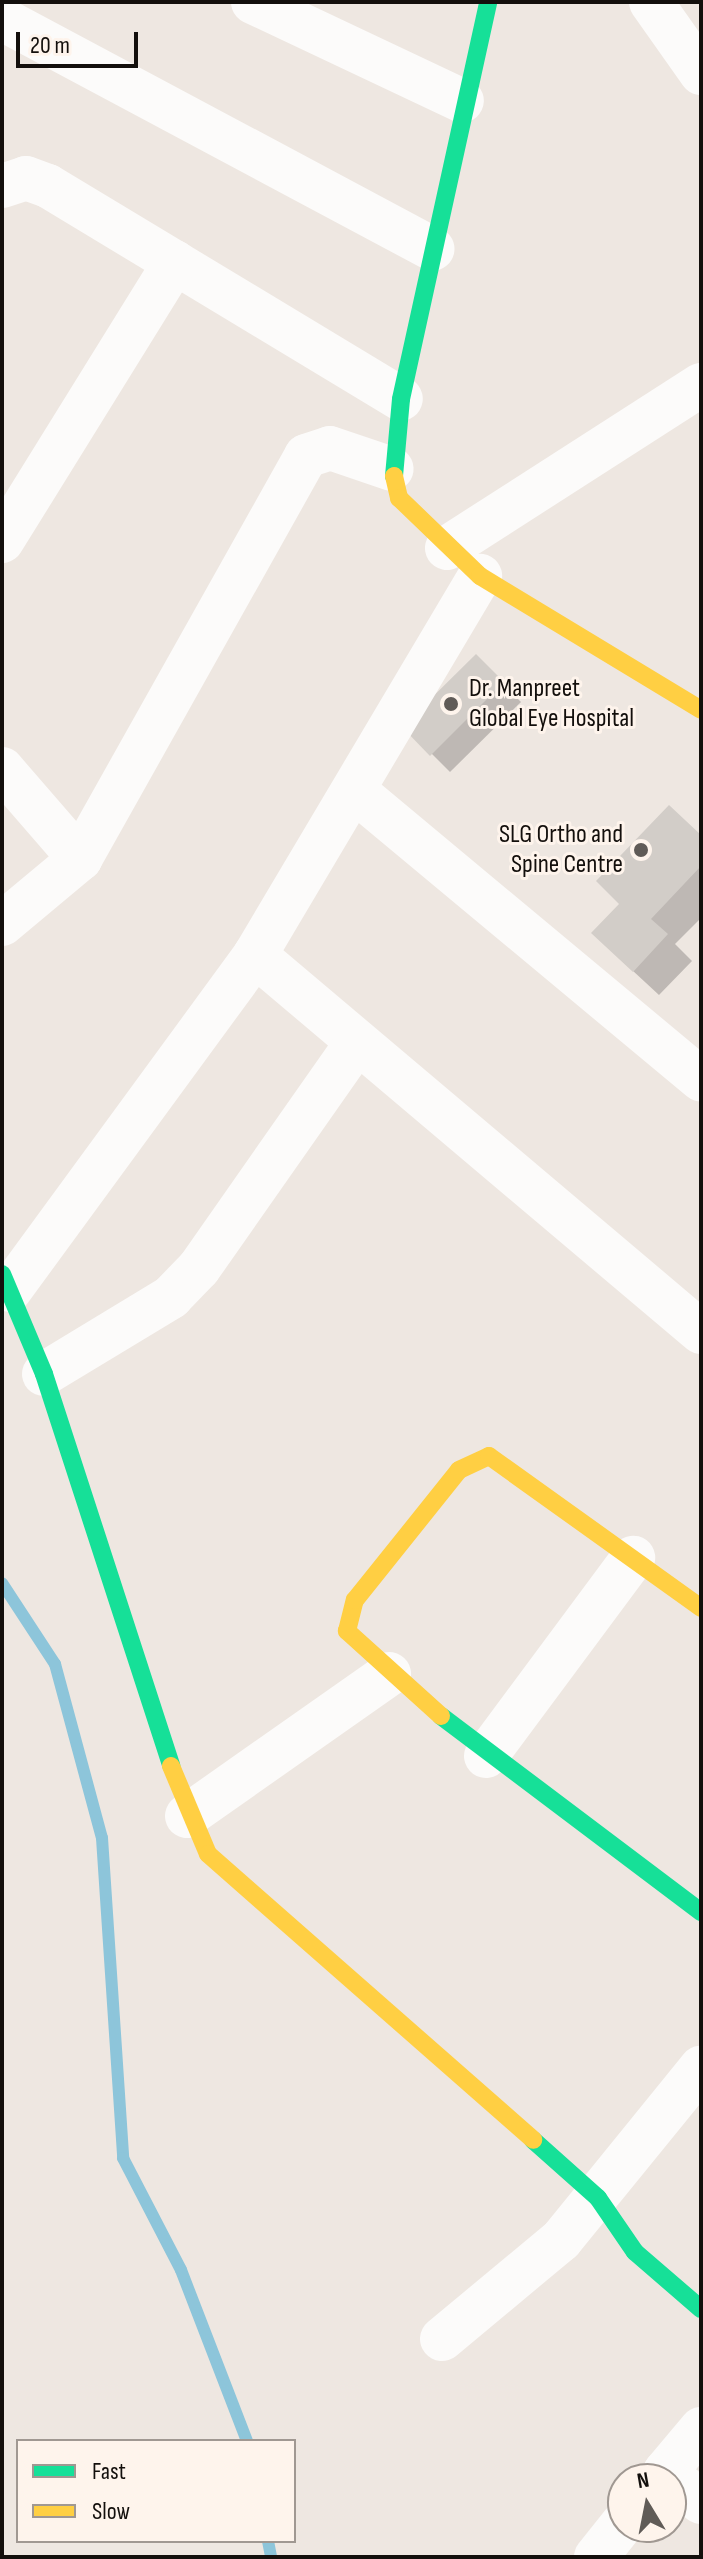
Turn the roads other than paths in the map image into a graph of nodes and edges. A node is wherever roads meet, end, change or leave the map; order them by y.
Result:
1 (253, 2) edge
2 (488, 2) edge
3 (651, 2) edge
4 (2, 19) edge
5 (701, 73) edge
6 (462, 101) junction
7 (2, 186) edge
8 (432, 249) junction
9 (175, 262) junction
10 (701, 385) edge
11 (401, 399) junction
12 (392, 469) junction
13 (2, 541) edge
14 (447, 548) junction
15 (480, 576) junction
16 (701, 710) edge
17 (2, 769) edge
18 (356, 792) junction
19 (80, 859) junction
20 (2, 924) edge
21 (255, 955) junction
22 (356, 1044) junction
23 (701, 1079) edge
24 (6, 1282) edge
25 (701, 1332) edge
26 (44, 1374) junction
27 (633, 1558) junction
28 (701, 1608) edge
29 (389, 1674) junction
30 (486, 1756) junction
31 (187, 1816) junction
32 (699, 1907) edge
33 (701, 2068) edge
34 (598, 2198) junction
35 (701, 2309) edge
36 (442, 2339) dead end
37 (701, 2429) edge
38 (673, 2463) edge

1 - 6 street
2 - 6 street
3 - 5 street
4 - 8 street
6 - 8 street
7 - 9 street
8 - 11 street
9 - 11 street
9 - 13 street
10 - 14 street
11 - 12 street
12 - 14 street
12 - 19 street
14 - 15 street
15 - 16 street
15 - 18 street
17 - 19 street
18 - 21 street
18 - 23 street
19 - 20 street
21 - 22 street
21 - 24 street
22 - 25 street
22 - 26 street
24 - 26 street
26 - 31 street
27 - 28 street
27 - 29 street
27 - 30 street
29 - 30 street
29 - 31 street
30 - 32 street
31 - 34 street
33 - 34 street
34 - 35 street
34 - 36 street
37 - 38 street

